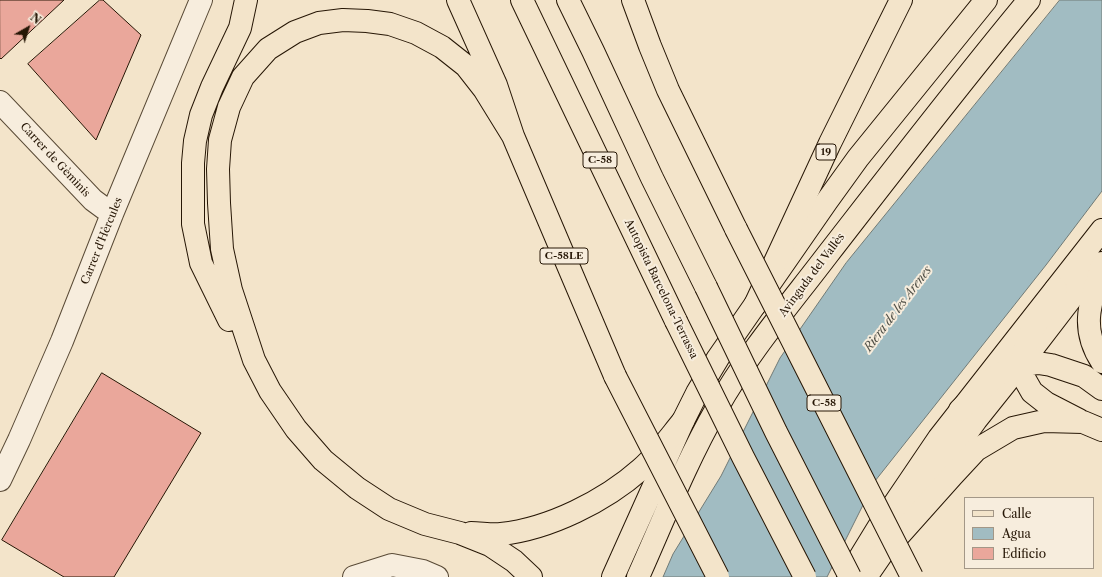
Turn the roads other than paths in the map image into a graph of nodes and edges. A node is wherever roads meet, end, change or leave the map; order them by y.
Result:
1 (201, 0) edge
2 (246, 0) edge
3 (458, 0) edge
4 (522, 0) edge
5 (568, 0) edge
6 (633, 0) edge
7 (901, 0) edge
8 (986, 0) edge
9 (1029, 0) edge
10 (0, 102) edge
11 (513, 136) junction
12 (112, 214) junction
13 (1102, 230) edge
14 (1102, 264) edge
15 (1056, 289) junction
16 (755, 305) junction
17 (254, 360) junction
18 (1102, 362) edge
19 (1020, 365) junction
20 (1102, 389) edge
21 (960, 410) junction
22 (682, 421) junction
23 (1092, 426) edge
24 (0, 480) edge
25 (460, 533) junction
26 (885, 551) junction
27 (354, 577) edge
28 (437, 577) edge
29 (531, 577) edge
30 (613, 577) edge
31 (638, 577) edge
32 (718, 577) edge
33 (805, 577) edge
34 (849, 577) edge
35 (866, 577) edge
36 (912, 577) edge

1 - 12 street, Carrer d'Hèrcules
2 - 17 main road
3 - 11 main road, C-58LE
4 - 33 main road, Autopista Barcelona-Terrassa / C-58, bridge
5 - 34 main road, bridge
6 - 36 main road, C-58, bridge
7 - 16 main road, 19
8 - 16 main road
9 - 31 main road, Avinguda del Vallès
10 - 12 street, Carrer de Gèminis
11 - 17 main road
11 - 32 main road, C-58LE, bridge
12 - 24 street, Carrer d'Hèrcules
13 - 15 main road
14 - 18 main road
14 - 19 main road
15 - 19 main road
15 - 21 main road
16 - 22 main road
17 - 25 main road
19 - 20 main road
19 - 21 main road
19 - 23 main road
19 - 26 main road
21 - 34 main road
22 - 25 main road
22 - 30 main road
23 - 26 main road
25 - 29 main road
26 - 35 main road
27 - 28 street

